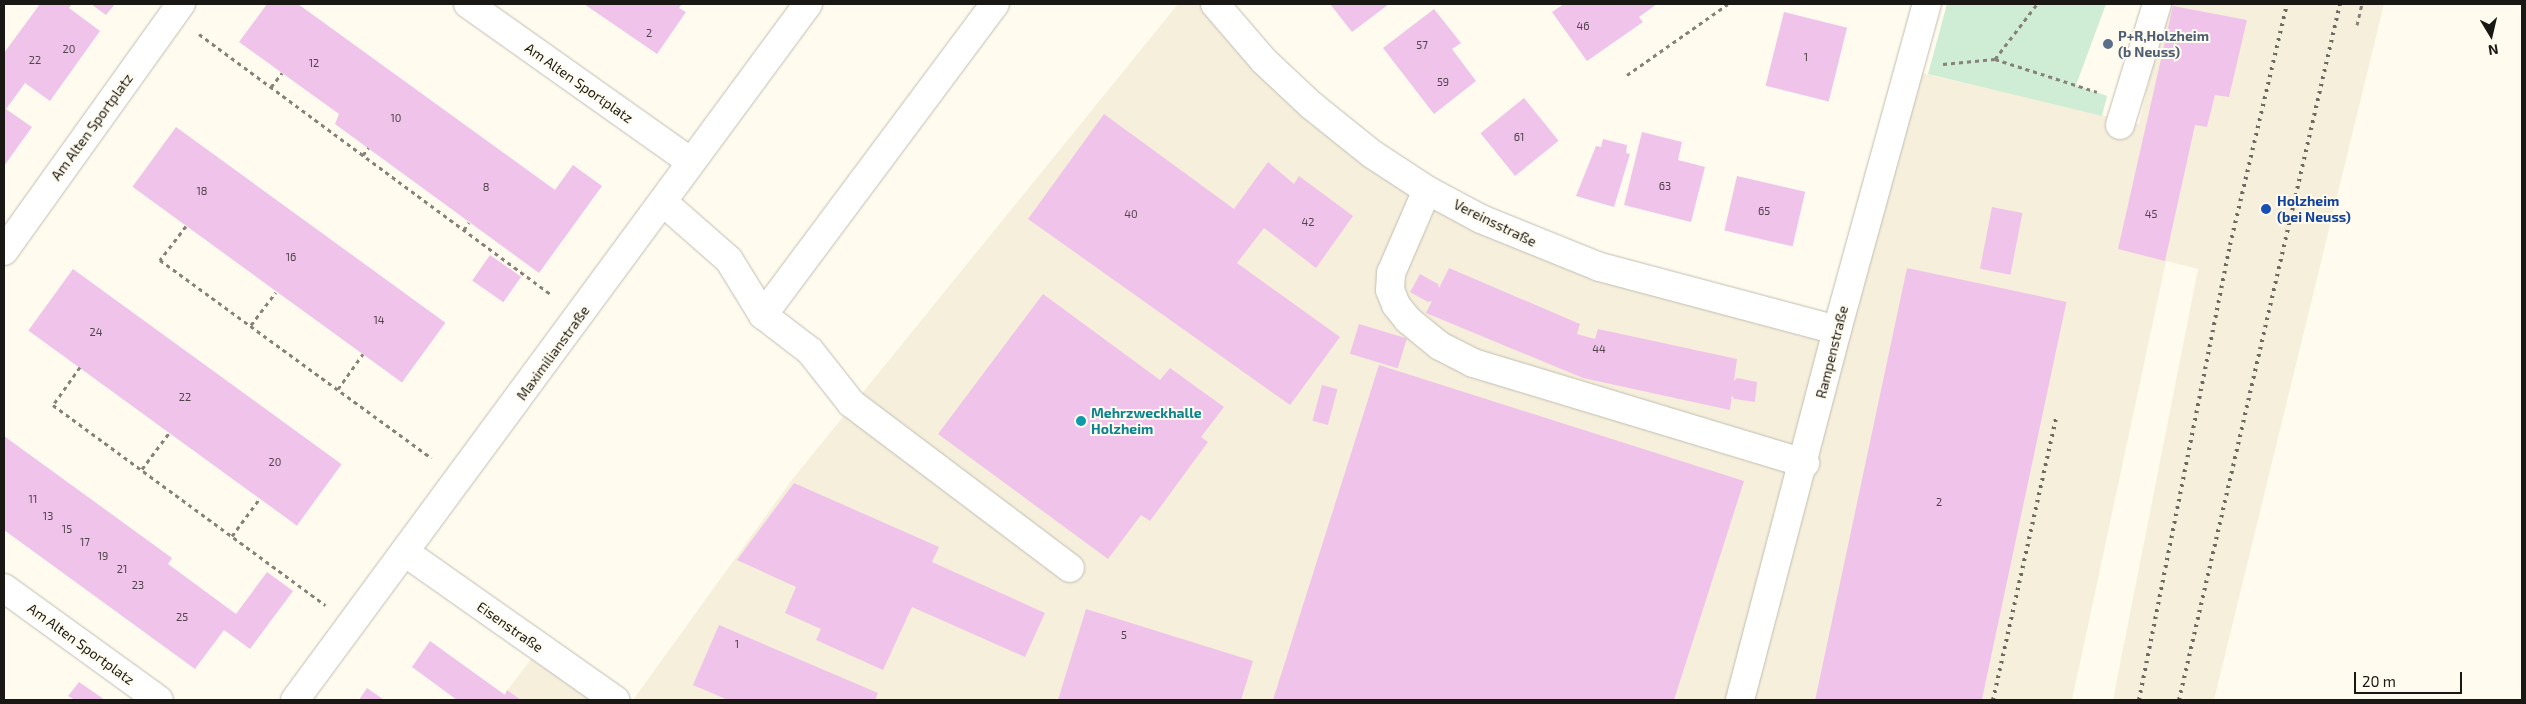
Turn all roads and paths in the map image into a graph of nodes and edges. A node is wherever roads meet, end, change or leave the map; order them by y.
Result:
1 (468, 4) edge
2 (808, 4) edge
3 (995, 4) edge
4 (1215, 4) edge
5 (1728, 4) edge
6 (1927, 4) edge
7 (2037, 4) edge
8 (2157, 4) edge
9 (2362, 4) edge
10 (177, 9) edge
11 (2357, 25) dead end
12 (1911, 58) junction
13 (1995, 60) junction
14 (282, 73) dead end
15 (1627, 74) dead end
16 (271, 87) junction
17 (2123, 113) joint
18 (368, 148) dead end
19 (363, 155) junction
20 (691, 162) junction
21 (1427, 190) junction
22 (663, 202) junction
23 (469, 222) dead end
24 (186, 226) dead end
25 (464, 230) junction
26 (4, 251) edge
27 (276, 292) dead end
28 (764, 315) junction
29 (580, 316) junction
30 (250, 326) junction
31 (1837, 330) junction
32 (363, 354) dead end
33 (80, 367) dead end
34 (338, 389) junction
35 (170, 433) dead end
36 (1804, 462) junction
37 (142, 469) junction
38 (461, 479) junction
39 (260, 498) dead end
40 (232, 536) junction
41 (406, 553) junction
42 (1070, 568) dead end
43 (4, 588) edge
44 (352, 624) junction
45 (159, 700) edge
46 (296, 700) edge
47 (615, 700) edge
48 (1740, 700) edge

1 - 20 street, Am Alten Sportplatz
2 - 20 street, Maximilianstraße
3 - 28 street
4 - 21 street, Vereinsstraße
5 - 15 path
6 - 12 street, Rampenstraße
7 - 13 path
8 - 17 street
9 - 11 path
10 - 16 path
10 - 26 street, Am Alten Sportplatz
12 - 13 path
12 - 31 street, Rampenstraße
13 - 17 path
14 - 16 path
16 - 19 path
18 - 19 path
19 - 25 path
20 - 22 street, Maximilianstraße
21 - 31 street, Vereinsstraße
21 - 36 street
22 - 28 street
22 - 29 street, Maximilianstraße
23 - 25 path
24 - 30 path
25 - 29 path
27 - 30 path
28 - 42 street
29 - 38 street, Maximilianstraße
30 - 34 path
31 - 36 street, Rampenstraße
32 - 34 path
33 - 37 path
34 - 38 path
35 - 37 path
36 - 48 street, Rampenstraße
37 - 40 path
38 - 41 street, Maximilianstraße
39 - 40 path
40 - 44 path
41 - 44 street, Maximilianstraße
41 - 47 street, Eisenstraße
43 - 45 street, Am Alten Sportplatz
44 - 46 street, Maximilianstraße

